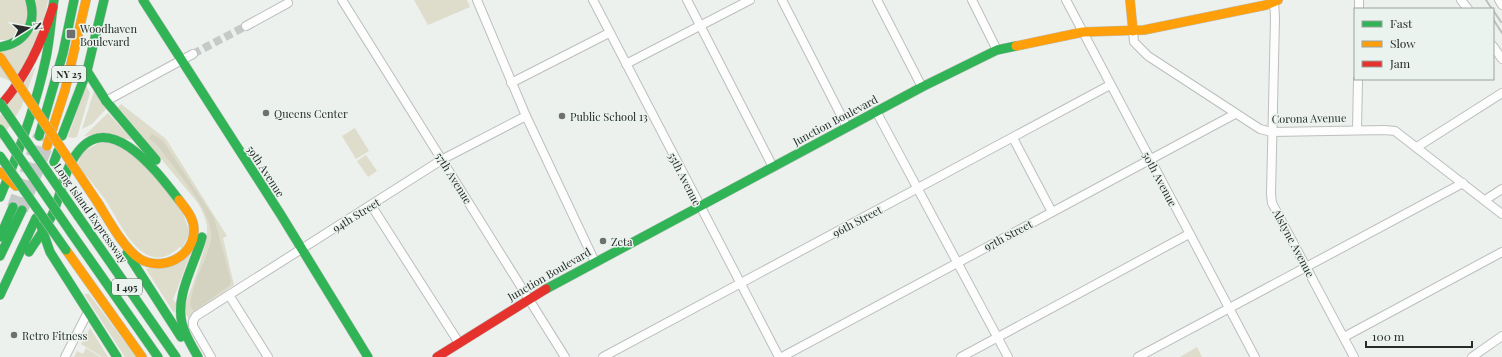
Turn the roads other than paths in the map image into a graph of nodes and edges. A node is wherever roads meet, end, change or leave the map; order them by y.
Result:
1 (30, 0) edge
2 (74, 0) edge
3 (86, 0) edge
4 (104, 0) edge
5 (143, 0) edge
6 (342, 0) edge
7 (477, 0) edge
8 (593, 0) edge
9 (687, 0) edge
10 (750, 0) edge
11 (782, 0) edge
12 (877, 0) edge
13 (972, 0) edge
14 (1066, 0) edge
15 (1130, 0) edge
16 (1461, 0) edge
17 (1499, 0) edge
18 (1275, 1) edge
19 (54, 3) edge
20 (288, 4) dead end
21 (1502, 4) edge
22 (1467, 8) edge
23 (246, 26) tunnel mouth
24 (700, 26) junction
25 (1133, 31) junction
26 (1083, 32) junction
27 (609, 33) junction
28 (0, 47) edge
29 (1494, 47) edge
30 (997, 50) junction
31 (193, 54) tunnel mouth
32 (0, 57) edge
33 (1502, 59) edge
34 (182, 60) junction
35 (626, 64) junction
36 (87, 71) junction
37 (1358, 80) edge
38 (512, 83) junction
39 (1110, 85) junction
40 (922, 87) junction
41 (1502, 93) edge
42 (106, 100) junction
43 (0, 102) edge
44 (0, 106) edge
45 (876, 111) junction
46 (1235, 114) junction
47 (526, 116) junction
48 (847, 127) junction
49 (0, 129) edge
50 (1357, 130) junction
51 (1272, 132) junction
52 (40, 136) tunnel mouth
53 (62, 136) dead end
54 (1013, 138) junction
55 (47, 146) tunnel mouth
56 (1417, 147) junction
57 (58, 151) dead end
58 (0, 156) edge
59 (443, 159) junction
60 (1150, 160) junction
61 (54, 162) dead end
62 (773, 167) junction
63 (0, 172) edge
64 (8, 178) junction
65 (1463, 183) junction
66 (917, 189) junction
67 (1502, 189) edge
68 (0, 197) edge
69 (1485, 200) junction
70 (372, 205) junction
71 (699, 206) junction
72 (1052, 212) junction
73 (1502, 214) edge
74 (106, 215) junction
75 (36, 218) dead end
76 (43, 230) junction
77 (1190, 234) junction
78 (0, 237) edge
79 (301, 250) junction
80 (29, 252) junction
81 (50, 252) junction
82 (1502, 252) edge
83 (0, 256) edge
84 (594, 262) junction
85 (956, 263) junction
86 (1306, 267) junction
87 (740, 284) junction
88 (2, 291) edge
89 (229, 295) junction
90 (529, 299) junction
91 (1229, 308) junction
92 (88, 312) junction
93 (1502, 336) edge
94 (997, 337) junction
95 (1344, 337) junction
96 (459, 343) junction
97 (65, 357) edge
98 (117, 357) edge
99 (142, 357) edge
100 (158, 357) edge
101 (176, 357) edge
102 (193, 357) edge
103 (198, 357) edge
104 (211, 357) edge
105 (268, 357) edge
106 (368, 357) edge
107 (437, 357) edge
108 (565, 357) edge
109 (603, 357) edge
110 (780, 357) edge
111 (961, 357) edge
112 (1008, 357) edge
113 (1138, 357) edge
114 (1255, 357) edge
115 (1354, 357) edge
116 (1472, 357) edge

1 - 28 main road
2 - 52 main road, NY 25
3 - 55 main road, NY 25
4 - 36 main road
5 - 34 main road, 59th Avenue
6 - 59 street, 57th Avenue
7 - 38 street
8 - 27 street, 55th Avenue
9 - 24 street
10 - 24 street
11 - 48 street
12 - 40 street
13 - 30 street
14 - 26 street, 50th Avenue
15 - 25 main road, Corona Avenue
16 - 22 street
17 - 21 street
18 - 25 main road, Junction Boulevard
18 - 51 street, Alstyne Avenue
19 - 44 main road
19 - 64 main road
20 - 23 street
24 - 35 street
24 - 62 street
25 - 26 main road, Junction Boulevard
25 - 46 street, Corona Avenue
26 - 30 main road, Junction Boulevard
26 - 39 street, 50th Avenue
27 - 35 street, 55th Avenue
27 - 38 street
29 - 33 street
30 - 40 main road, Junction Boulevard
31 - 34 street
32 - 74 main road, bridge
34 - 42 street
34 - 79 main road, 59th Avenue
35 - 71 street, 55th Avenue
36 - 42 main road
36 - 53 main road
37 - 50 street
38 - 47 street
39 - 54 street, 96th Street
39 - 60 street, 50th Avenue
40 - 45 main road, Junction Boulevard
41 - 56 street
42 - 103 main road
43 - 101 main road, Long Island Expressway / I 495, bridge
45 - 48 main road, Junction Boulevard
45 - 66 street
46 - 51 street, Corona Avenue
46 - 60 street, 97th Street
47 - 59 street, 94th Street
47 - 84 street
48 - 62 main road, Junction Boulevard
49 - 100 main road, I 495, bridge
50 - 51 street, Corona Avenue
50 - 56 street, Corona Avenue
51 - 86 street, Alstyne Avenue
54 - 66 street, 96th Street
54 - 72 street
56 - 65 street, Corona Avenue
57 - 61 main road
58 - 99 main road, bridge
59 - 70 street, 94th Street
59 - 90 street, 57th Avenue
60 - 72 street, 97th Street
60 - 77 street, 50th Avenue
62 - 71 main road, Junction Boulevard
63 - 64 main road
64 - 68 main road
64 - 76 main road
65 - 69 street, Corona Avenue
65 - 86 street
66 - 85 street
66 - 87 street, 96th Street
67 - 69 street
69 - 73 street, Corona Avenue
70 - 79 street, 94th Street
70 - 96 street
71 - 84 main road, Junction Boulevard
71 - 87 street, 55th Avenue
72 - 85 street, 97th Street
74 - 76 main road
74 - 102 main road
75 - 88 main road
76 - 80 main road
76 - 81 main road
77 - 91 street, 50th Avenue
77 - 94 street
78 - 83 main road
79 - 89 street, 94th Street
79 - 106 main road, 59th Avenue
80 - 81 main road
80 - 88 main road
81 - 92 main road
82 - 95 street
84 - 90 main road, Junction Boulevard
85 - 94 street
85 - 110 street, 97th Street
86 - 91 street
86 - 95 street, Alstyne Avenue
87 - 109 street, 96th Street
87 - 110 street, 55th Avenue
89 - 104 street, 94th Street
89 - 105 street
90 - 96 main road, Junction Boulevard
90 - 108 street, 57th Avenue
91 - 113 street
91 - 114 street, 50th Avenue
92 - 97 street
92 - 98 main road
93 - 116 street
94 - 111 street
94 - 112 street
95 - 115 street, Alstyne Avenue
96 - 107 main road, Junction Boulevard

